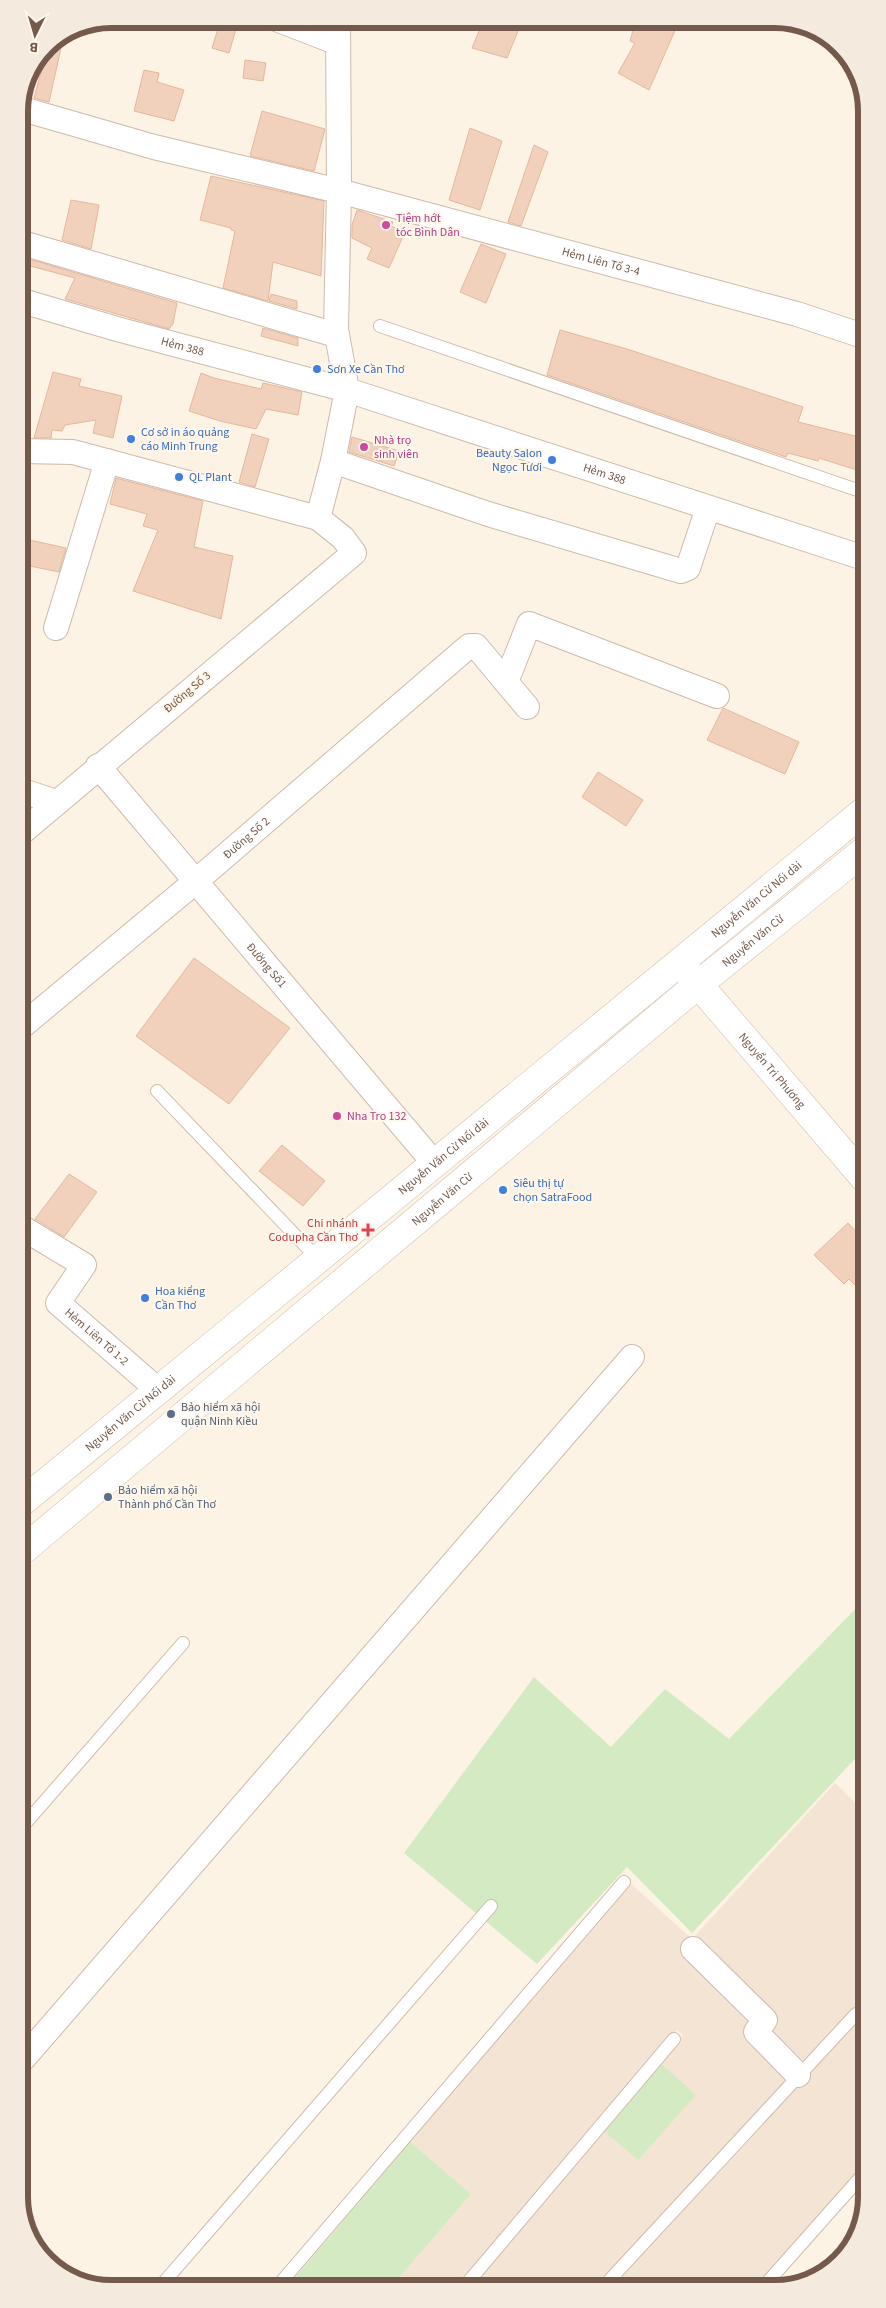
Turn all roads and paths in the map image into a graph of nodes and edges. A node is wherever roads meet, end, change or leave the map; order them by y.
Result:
1 (299, 28) edge
2 (338, 28) edge
3 (338, 43) junction
4 (28, 111) edge
5 (339, 191) junction
6 (28, 245) edge
7 (28, 303) edge
8 (380, 326) dead end
9 (858, 334) edge
10 (336, 335) junction
11 (347, 390) junction
12 (28, 452) edge
13 (107, 461) junction
14 (333, 461) junction
15 (858, 490) edge
16 (708, 508) junction
17 (318, 518) junction
18 (858, 556) edge
19 (56, 628) dead end
20 (506, 682) junction
21 (717, 696) dead end
22 (527, 707) dead end
23 (98, 766) junction
24 (28, 793) edge
25 (56, 802) junction
26 (858, 816) edge
27 (28, 826) edge
28 (858, 856) edge
29 (195, 882) junction
30 (680, 963) junction
31 (698, 985) junction
32 (28, 1020) edge
33 (157, 1091) dead end
34 (435, 1164) junction
35 (858, 1171) edge
36 (28, 1231) edge
37 (318, 1259) junction
38 (632, 1357) dead end
39 (158, 1390) junction
40 (28, 1497) edge
41 (28, 1546) edge
42 (183, 1643) dead end
43 (28, 1820) edge
44 (624, 1882) dead end
45 (491, 1906) dead end
46 (693, 1948) dead end
47 (856, 2014) dead end
48 (674, 2039) dead end
49 (28, 2054) edge
50 (798, 2075) junction
51 (858, 2180) edge
52 (166, 2280) edge
53 (283, 2280) edge
54 (470, 2280) edge
55 (610, 2280) edge
56 (769, 2280) edge

1 - 3 street
2 - 3 street
3 - 5 street
4 - 5 street, Hẻm Liên Tổ 3-4
5 - 9 street, Hẻm Liên Tổ 3-4
5 - 10 street
6 - 10 street
7 - 11 street, Hẻm 388
8 - 15 lane
10 - 11 street
11 - 14 street
11 - 16 street, Hẻm 388
12 - 13 street
13 - 17 street
13 - 19 street
14 - 16 street
14 - 17 street
16 - 18 street, Hẻm 388
17 - 23 street, Đường Số 3
20 - 21 street
20 - 22 street
20 - 29 street, Đường Số 2
23 - 25 street, Đường Số 3
23 - 29 street, Đường Số1
24 - 25 street
25 - 27 street, Đường Số 3
26 - 30 main road, Nguyễn Văn Cừ Nối dài
28 - 31 main road, Nguyễn Văn Cừ
29 - 32 street, Đường Số 2
29 - 34 street, Đường Số1
30 - 31 main road, Nguyển Tri Phương
30 - 34 main road, Nguyễn Văn Cừ Nối dài
31 - 35 main road, Nguyển Tri Phương
31 - 41 main road, Nguyễn Văn Cừ
33 - 37 lane
34 - 37 main road, Nguyễn Văn Cừ Nối dài
36 - 39 street, Hẻm Liên Tổ 1-2
37 - 39 main road, Nguyễn Văn Cừ Nối dài
38 - 49 street
39 - 40 main road, Nguyễn Văn Cừ Nối dài
42 - 43 lane
44 - 53 lane
45 - 52 lane
46 - 50 street
47 - 50 lane
48 - 54 lane
50 - 55 lane
51 - 56 lane

